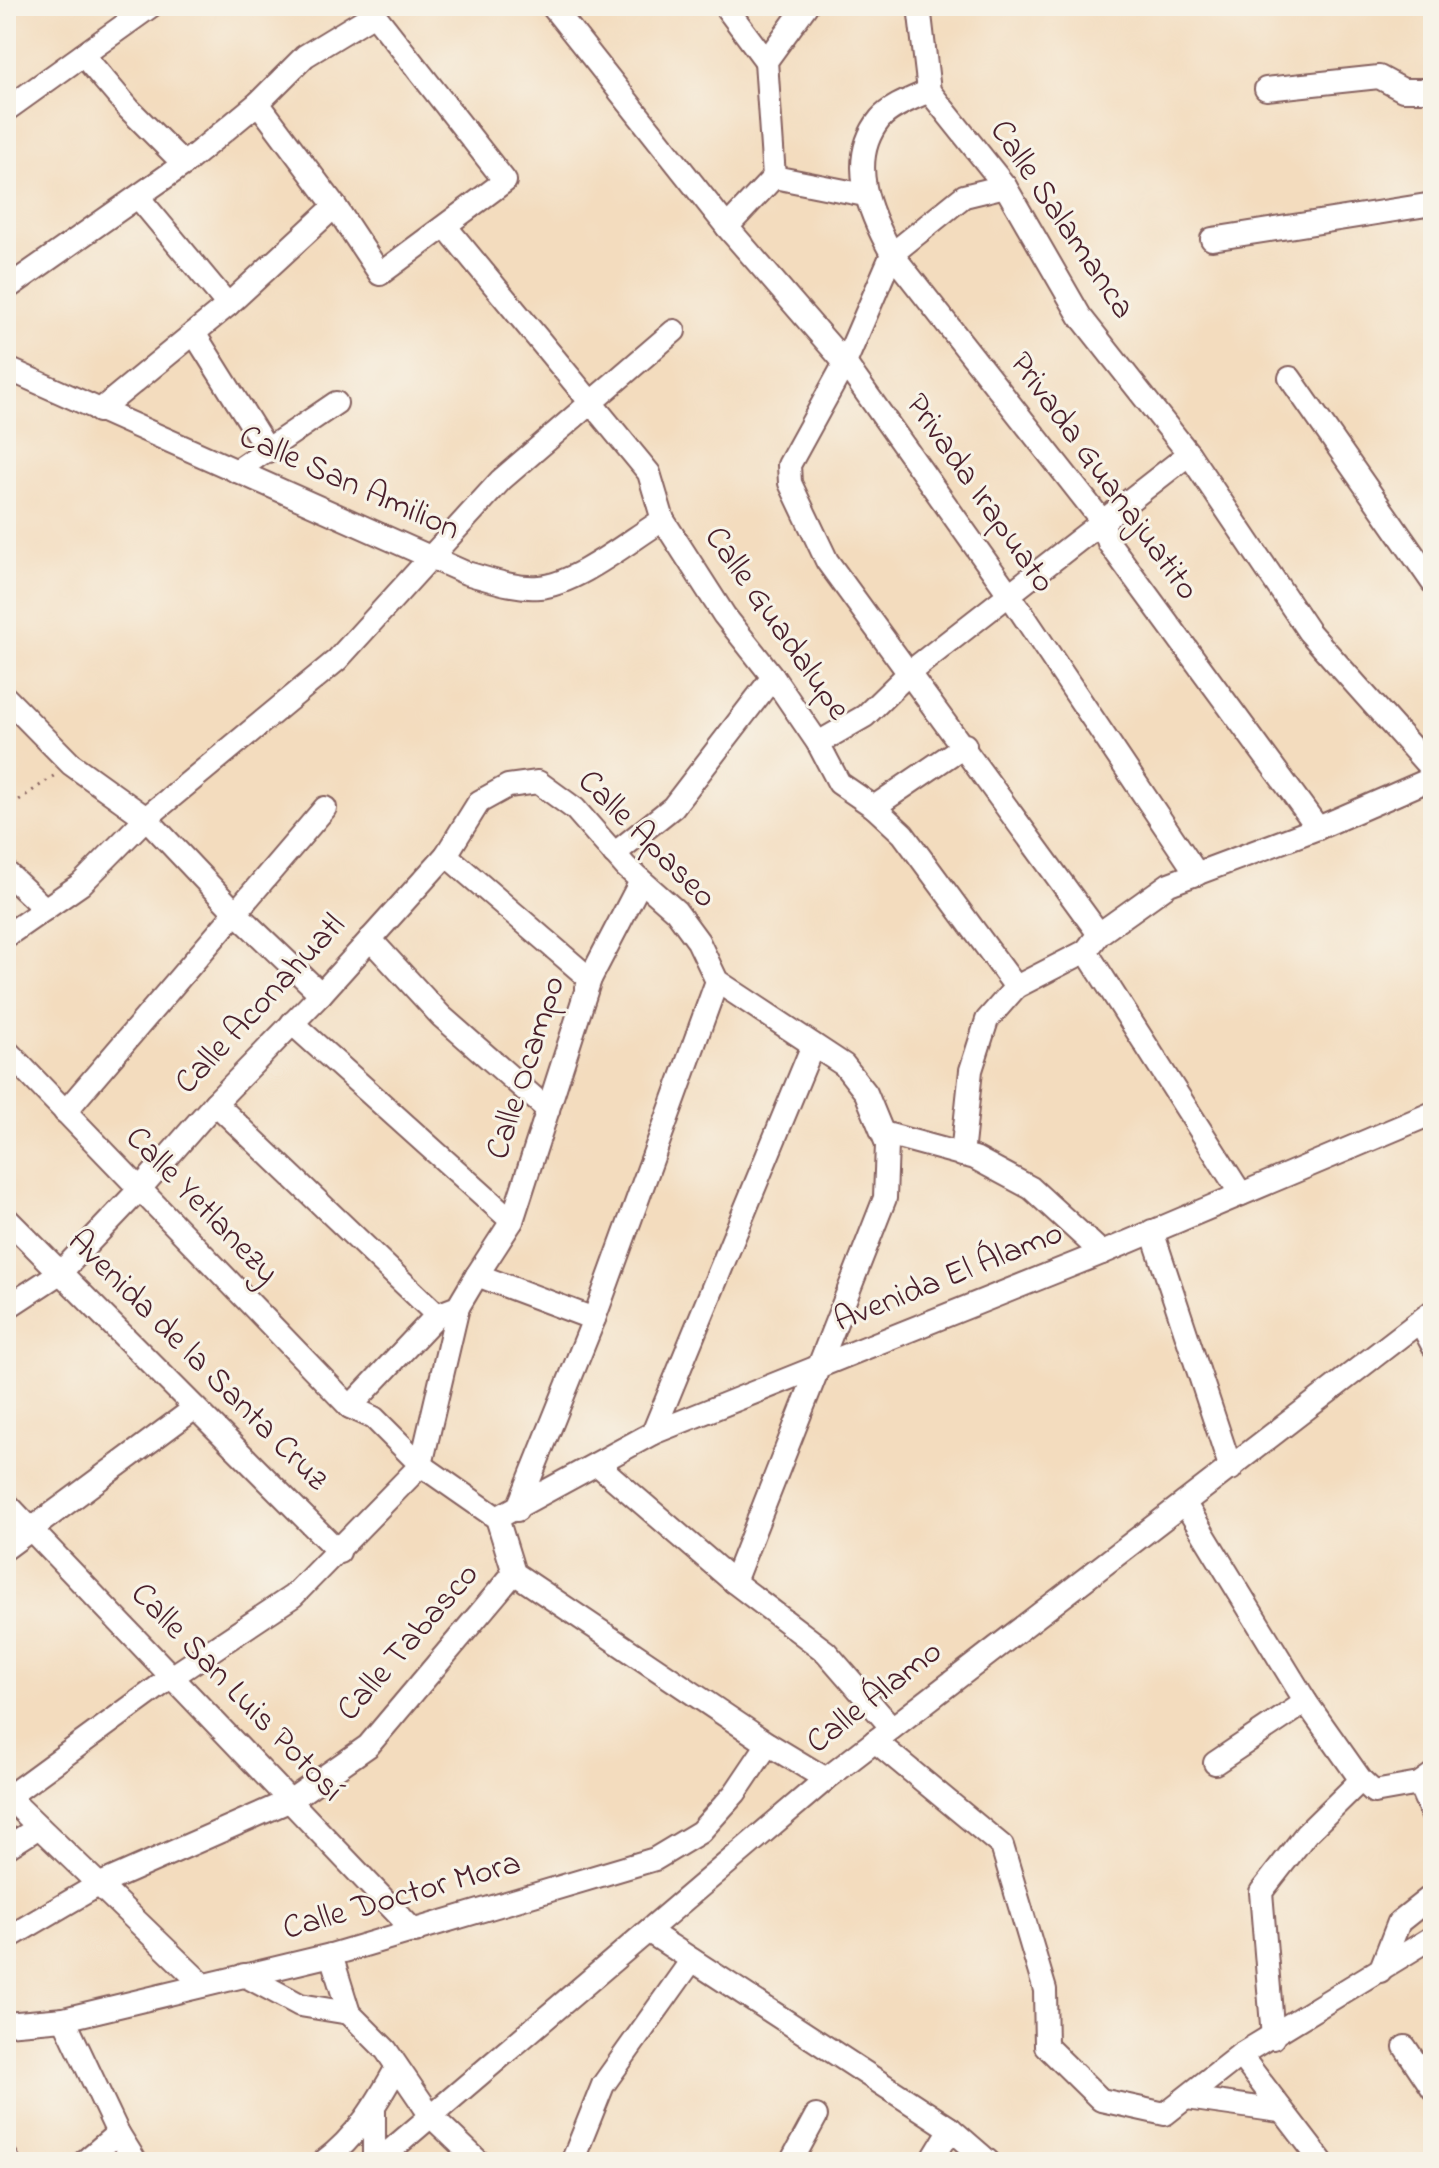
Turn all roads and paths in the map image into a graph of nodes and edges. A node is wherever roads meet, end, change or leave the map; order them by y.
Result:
1 (151, 6) edge
2 (552, 6) edge
3 (725, 6) edge
4 (806, 6) edge
5 (919, 6) edge
6 (371, 10) edge
7 (83, 55) junction
8 (766, 61) junction
9 (1266, 89) dead end
10 (1433, 90) edge
11 (929, 91) junction
12 (258, 103) junction
13 (6, 110) edge
14 (184, 164) junction
15 (774, 177) junction
16 (1005, 186) junction
17 (865, 195) junction
18 (138, 197) junction
19 (1433, 204) edge
20 (335, 206) junction
21 (446, 227) junction
22 (727, 227) junction
23 (1212, 239) dead end
24 (892, 254) junction
25 (6, 289) edge
26 (228, 305) junction
27 (674, 331) dead end
28 (194, 333) junction
29 (845, 363) junction
30 (6, 368) edge
31 (1290, 378) dead end
32 (591, 402) junction
33 (336, 403) dead end
34 (99, 411) junction
35 (268, 451) junction
36 (1189, 454) junction
37 (236, 471) junction
38 (663, 520) junction
39 (1102, 521) junction
40 (430, 557) junction
41 (1433, 583) edge
42 (1009, 594) junction
43 (911, 671) junction
44 (773, 677) junction
45 (6, 698) edge
46 (818, 743) junction
47 (965, 745) junction
48 (71, 764) junction
49 (1433, 771) edge
50 (1433, 778) edge
51 (508, 786) joint
52 (874, 807) junction
53 (325, 808) dead end
54 (6, 809) edge
55 (146, 818) junction
56 (1318, 828) junction
57 (614, 854) junction
58 (446, 855) junction
59 (6, 872) edge
60 (1197, 874) junction
61 (641, 881) junction
62 (45, 909) junction
63 (236, 913) junction
64 (6, 936) edge
65 (370, 939) junction
66 (1092, 942) junction
67 (590, 979) junction
68 (717, 981) junction
69 (1016, 987) junction
70 (321, 994) junction
71 (292, 1023) junction
72 (813, 1045) junction
73 (6, 1050) edge
74 (215, 1103) junction
75 (548, 1110) junction
76 (65, 1112) junction
77 (1433, 1113) edge
78 (883, 1133) junction
79 (962, 1155) junction
80 (138, 1191) junction
81 (1241, 1194) junction
82 (6, 1218) edge
83 (512, 1221) junction
84 (1152, 1231) junction
85 (1102, 1253) junction
86 (61, 1272) junction
87 (477, 1275) junction
88 (6, 1308) edge
89 (447, 1311) junction
90 (1427, 1317) edge
91 (594, 1319) junction
92 (1433, 1346) edge
93 (822, 1365) junction
94 (350, 1407) junction
95 (195, 1408) junction
96 (653, 1433) junction
97 (421, 1465) junction
98 (598, 1465) junction
99 (1231, 1469) junction
100 (6, 1503) edge
101 (1185, 1504) junction
102 (507, 1514) junction
103 (32, 1528) junction
104 (6, 1548) edge
105 (339, 1552) junction
106 (514, 1573) junction
107 (734, 1582) junction
108 (173, 1676) junction
109 (1306, 1702) junction
110 (884, 1735) junction
111 (768, 1744) junction
112 (1215, 1763) dead end
113 (826, 1779) junction
114 (1426, 1779) edge
115 (1367, 1786) junction
116 (7, 1796) edge
117 (291, 1800) junction
118 (1433, 1816) edge
119 (39, 1827) junction
120 (6, 1848) edge
121 (98, 1885) junction
122 (1427, 1900) edge
123 (648, 1931) junction
124 (415, 1932) junction
125 (1433, 1934) edge
126 (6, 1939) edge
127 (331, 1955) junction
128 (692, 1960) junction
129 (1380, 1971) junction
130 (244, 1975) junction
131 (203, 1985) junction
132 (349, 2013) junction
133 (64, 2019) junction
134 (6, 2024) edge
135 (1273, 2038) junction
136 (1405, 2047) dead end
137 (1240, 2055) junction
138 (397, 2067) junction
139 (1433, 2089) edge
140 (1187, 2098) junction
141 (374, 2109) junction
142 (1280, 2111) junction
143 (431, 2116) junction
144 (816, 2116) dead end
145 (951, 2129) junction
146 (118, 2133) junction
147 (6, 2157) edge
148 (9, 2162) edge
149 (84, 2162) edge
150 (136, 2162) edge
151 (323, 2162) edge
152 (376, 2162) edge
153 (479, 2162) edge
154 (572, 2162) edge
155 (791, 2162) edge
156 (931, 2162) edge
157 (989, 2162) edge
158 (1322, 2162) edge

1 - 7 street
2 - 22 street, Privada Irapuato
3 - 8 street
4 - 8 street
5 - 11 street
6 - 12 street
6 - 21 street
7 - 13 street
7 - 14 street
8 - 15 street
9 - 10 street
11 - 16 street, Calle Salamanca
11 - 17 street, Privada Guanajuatito
12 - 14 street
12 - 20 street
14 - 18 street
15 - 17 street
15 - 22 street
16 - 24 street
16 - 36 street, Calle Salamanca
17 - 24 street, Privada Guanajuatito
18 - 25 street
18 - 26 street
19 - 23 street
20 - 21 street
20 - 26 street
21 - 32 street, Calle Guadalupe
22 - 29 street, Privada Irapuato
24 - 29 street
24 - 39 street, Privada Guanajuatito
26 - 28 street
27 - 32 street
28 - 34 street
28 - 35 street
29 - 42 street, Privada Irapuato
29 - 43 street
30 - 34 street, Calle San Amilion
31 - 41 street
32 - 38 street, Calle Guadalupe
32 - 40 street
33 - 35 street
34 - 37 street, Calle San Amilion
35 - 37 street
36 - 39 street
36 - 49 street, Calle Salamanca
37 - 40 street, Calle San Amilion
38 - 40 street, Calle San Amilion
38 - 44 street, Calle Guadalupe
39 - 42 street
39 - 56 street, Privada Guanajuatito
40 - 55 street
42 - 43 street
42 - 60 street, Privada Irapuato
43 - 46 street
43 - 47 street
44 - 46 street, Calle Guadalupe
44 - 57 street
45 - 48 street
46 - 52 street, Calle Guadalupe
47 - 52 street
47 - 66 street
48 - 54 path
48 - 55 street
50 - 56 street
51 - 57 street, Calle Apaseo
51 - 58 street, Calle Aconahuatl
52 - 69 street, Calle Guadalupe
53 - 63 street
55 - 62 street
55 - 63 street
56 - 60 street
57 - 61 street, Calle Apaseo
58 - 65 street, Calle Aconahuatl
58 - 67 street
59 - 62 street
60 - 66 street
61 - 67 street, Calle Ocampo
61 - 68 street, Calle Apaseo
62 - 64 street
63 - 70 street
63 - 76 street
65 - 70 street, Calle Aconahuatl
65 - 75 street
66 - 69 street
66 - 81 street
67 - 75 street, Calle Ocampo
68 - 72 street, Calle Apaseo
68 - 91 street
69 - 79 street
70 - 71 street, Calle Aconahuatl
71 - 74 street, Calle Aconahuatl
71 - 83 street
72 - 78 street, Calle Apaseo
72 - 96 street
73 - 76 street, Calle Yetlanezy
74 - 80 street, Calle Aconahuatl
74 - 89 street
75 - 83 street, Calle Ocampo
76 - 80 street, Calle Yetlanezy
77 - 81 street, Avenida El Álamo
78 - 79 street
78 - 93 street, Calle Apaseo
79 - 85 street
80 - 86 street, Calle Aconahuatl
80 - 94 street, Calle Yetlanezy
81 - 84 street, Avenida El Álamo
82 - 86 street, Avenida de la Santa Cruz
83 - 87 street, Calle Ocampo
84 - 85 street, Avenida El Álamo
84 - 99 street
85 - 93 street, Avenida El Álamo
86 - 88 street, Calle Aconahuatl
86 - 95 street, Avenida de la Santa Cruz
87 - 89 street, Calle Ocampo
87 - 91 street
89 - 94 street
89 - 97 street
90 - 92 street
90 - 99 street, Calle Álamo
91 - 102 street
93 - 96 street, Avenida El Álamo
93 - 107 street, Calle Apaseo
94 - 97 street
95 - 103 street
95 - 105 street, Avenida de la Santa Cruz
96 - 98 street, Avenida El Álamo
97 - 102 street
97 - 105 street
98 - 102 street, Avenida El Álamo
98 - 107 street
99 - 101 street, Calle Álamo
100 - 103 street, Calle San Luis Potosí
101 - 109 street
101 - 110 street, Calle Álamo
102 - 106 street
103 - 104 street
103 - 108 street, Calle San Luis Potosí
105 - 108 street
106 - 111 street
106 - 117 street, Calle Tabasco
107 - 110 street
108 - 116 street
108 - 117 street, Calle San Luis Potosí
109 - 112 street
109 - 115 street
110 - 113 street, Calle Álamo
110 - 140 street
111 - 113 street
111 - 124 street, Calle Doctor Mora
113 - 123 street, Calle Álamo
114 - 115 street
114 - 118 street
115 - 135 street
116 - 119 street
117 - 121 street, Calle Tabasco
117 - 124 street, Calle San Luis Potosí
119 - 120 street
119 - 121 street
121 - 126 street, Calle Tabasco
121 - 131 street
122 - 125 street
122 - 129 street
123 - 128 street
123 - 143 street, Calle Álamo
124 - 127 street, Calle Doctor Mora
125 - 129 street
127 - 130 street, Calle Doctor Mora
127 - 132 street
128 - 145 street
128 - 154 street
129 - 135 street
130 - 131 street, Calle Doctor Mora
130 - 132 street
131 - 133 street, Calle Doctor Mora
132 - 138 street
133 - 134 street, Calle Doctor Mora
133 - 146 street
135 - 137 street
136 - 139 street
137 - 140 street
137 - 142 street
138 - 141 street
138 - 143 street
140 - 142 street
141 - 151 street
141 - 152 street
142 - 158 street
143 - 152 street, Calle Álamo
143 - 153 street
144 - 155 street
145 - 156 street
145 - 157 street
146 - 149 street
146 - 150 street
147 - 148 street

